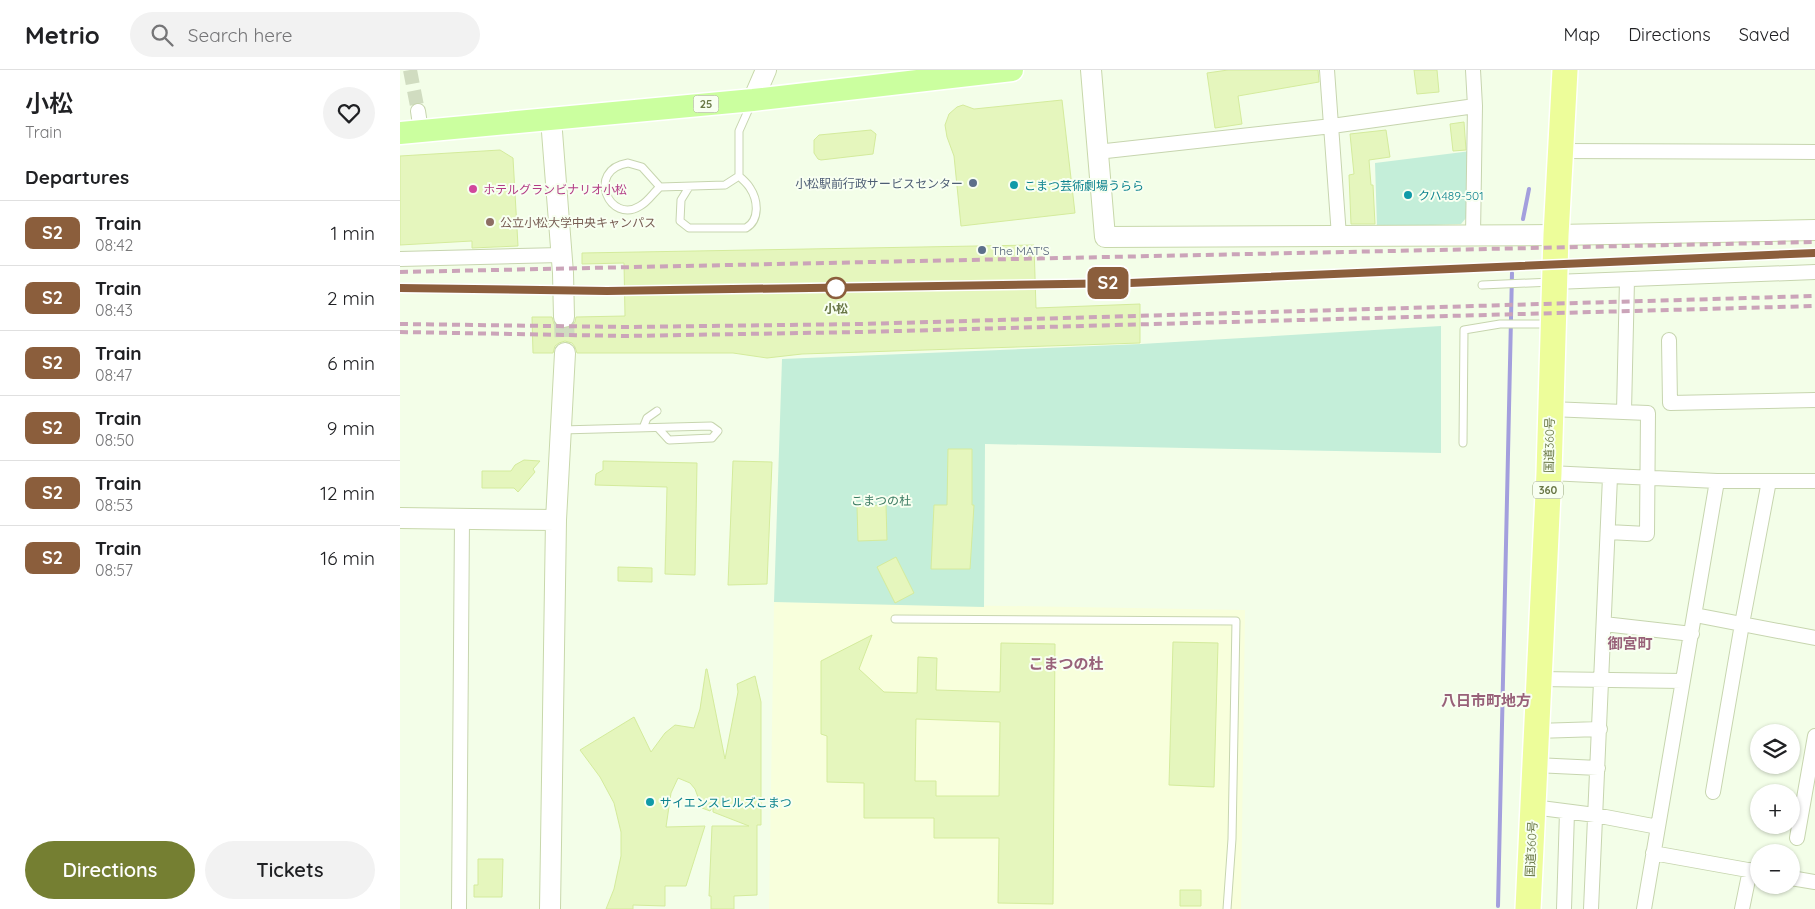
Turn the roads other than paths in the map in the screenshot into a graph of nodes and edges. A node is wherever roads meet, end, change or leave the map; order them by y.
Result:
1 (766, 70) edge
2 (1012, 70) edge
3 (1091, 70) edge
4 (1327, 70) edge
5 (1473, 70) edge
6 (1565, 70) edge
7 (754, 100) junction
8 (1475, 106) junction
9 (551, 119) junction
10 (413, 125) edge
11 (1332, 126) junction
12 (1560, 151) junction
13 (1097, 152) junction
14 (1815, 152) edge
15 (739, 176) junction
16 (660, 187) junction
17 (689, 187) junction
18 (1815, 230) edge
19 (1473, 235) junction
20 (1556, 235) junction
21 (1339, 236) junction
22 (561, 254) junction
23 (400, 258) edge
24 (1815, 272) edge
25 (1627, 280) junction
26 (1554, 282) junction
27 (1482, 285) dead end
28 (564, 317) tunnel mouth
29 (1553, 324) junction
30 (1669, 340) dead end
31 (564, 353) tunnel mouth
32 (1815, 400) edge
33 (1550, 409) junction
34 (657, 411) dead end
35 (1624, 411) junction
36 (642, 428) junction
37 (658, 428) junction
38 (561, 430) junction
39 (1463, 443) dead end
40 (1549, 473) junction
41 (1610, 477) junction
42 (1648, 479) junction
43 (1815, 480) edge
44 (1717, 481) junction
45 (1770, 481) junction
46 (400, 518) edge
47 (462, 519) junction
48 (556, 520) junction
49 (1608, 532) junction
50 (1695, 614) junction
51 (895, 619) dead end
52 (1604, 624) junction
53 (1742, 624) junction
54 (1692, 634) junction
55 (1815, 638) edge
56 (1539, 679) junction
57 (1602, 680) junction
58 (1684, 681) junction
59 (1600, 729) junction
60 (1536, 731) junction
61 (1815, 736) edge
62 (1535, 765) junction
63 (1598, 768) junction
64 (1713, 792) dead end
65 (1533, 807) junction
66 (1567, 812) junction
67 (1595, 815) junction
68 (1658, 827) junction
69 (1797, 838) dead end
70 (1653, 853) junction
71 (1750, 870) edge
72 (1800, 880) edge
73 (1815, 882) edge
74 (1750, 884) edge
75 (459, 909) edge
76 (550, 909) edge
77 (1227, 909) edge
78 (1528, 909) edge
79 (1564, 909) edge
80 (1591, 909) edge
81 (1644, 909) edge
82 (1742, 909) edge

1 - 7 street
2 - 7 main road, 25
3 - 13 street
4 - 11 street
5 - 8 street
6 - 12 highway, 国道360号 / 360
7 - 9 main road, 25
7 - 15 lane
8 - 11 street
8 - 19 street
9 - 10 main road, 25
9 - 22 street
11 - 13 street
11 - 21 street
12 - 14 street
12 - 20 highway, 国道360号 / 360
13 - 21 street
15 - 17 lane
15 - 17 lane
16 - 16 lane
16 - 17 lane
18 - 20 street
19 - 20 street
19 - 21 street
20 - 26 highway, 国道360号 / 360
22 - 23 street
22 - 28 street
24 - 25 street
25 - 26 street
25 - 35 street
26 - 27 lane
26 - 29 highway, 国道360号 / 360
29 - 33 highway, 国道360号 / 360
29 - 39 lane
30 - 32 street
31 - 38 street
33 - 35 street
33 - 40 highway, 国道360号 / 360
34 - 36 lane
35 - 42 street
36 - 37 lane
36 - 38 lane
37 - 37 lane
38 - 48 street
40 - 41 street
40 - 56 highway, 国道360号 / 360
41 - 42 street
41 - 49 street
42 - 44 street
42 - 49 street
43 - 45 street
44 - 45 street
44 - 50 street
45 - 53 street
46 - 47 street
47 - 48 street
47 - 75 street
48 - 76 street
49 - 52 street
50 - 53 street
50 - 54 street
51 - 77 lane
52 - 54 street
52 - 57 street
53 - 55 street
53 - 64 street
54 - 58 street
56 - 57 street
56 - 60 highway, 国道360号 / 360
57 - 58 street
57 - 59 street
58 - 68 street
59 - 60 street
59 - 63 street
60 - 62 highway, 国道360号 / 360
61 - 69 street
62 - 63 street
62 - 65 highway, 国道360号 / 360
63 - 67 street
65 - 66 street
65 - 78 highway, 国道360号 / 360
66 - 67 street
66 - 79 street
67 - 68 street
67 - 80 street
68 - 70 street
70 - 71 street
70 - 81 street
72 - 73 street
74 - 82 street

